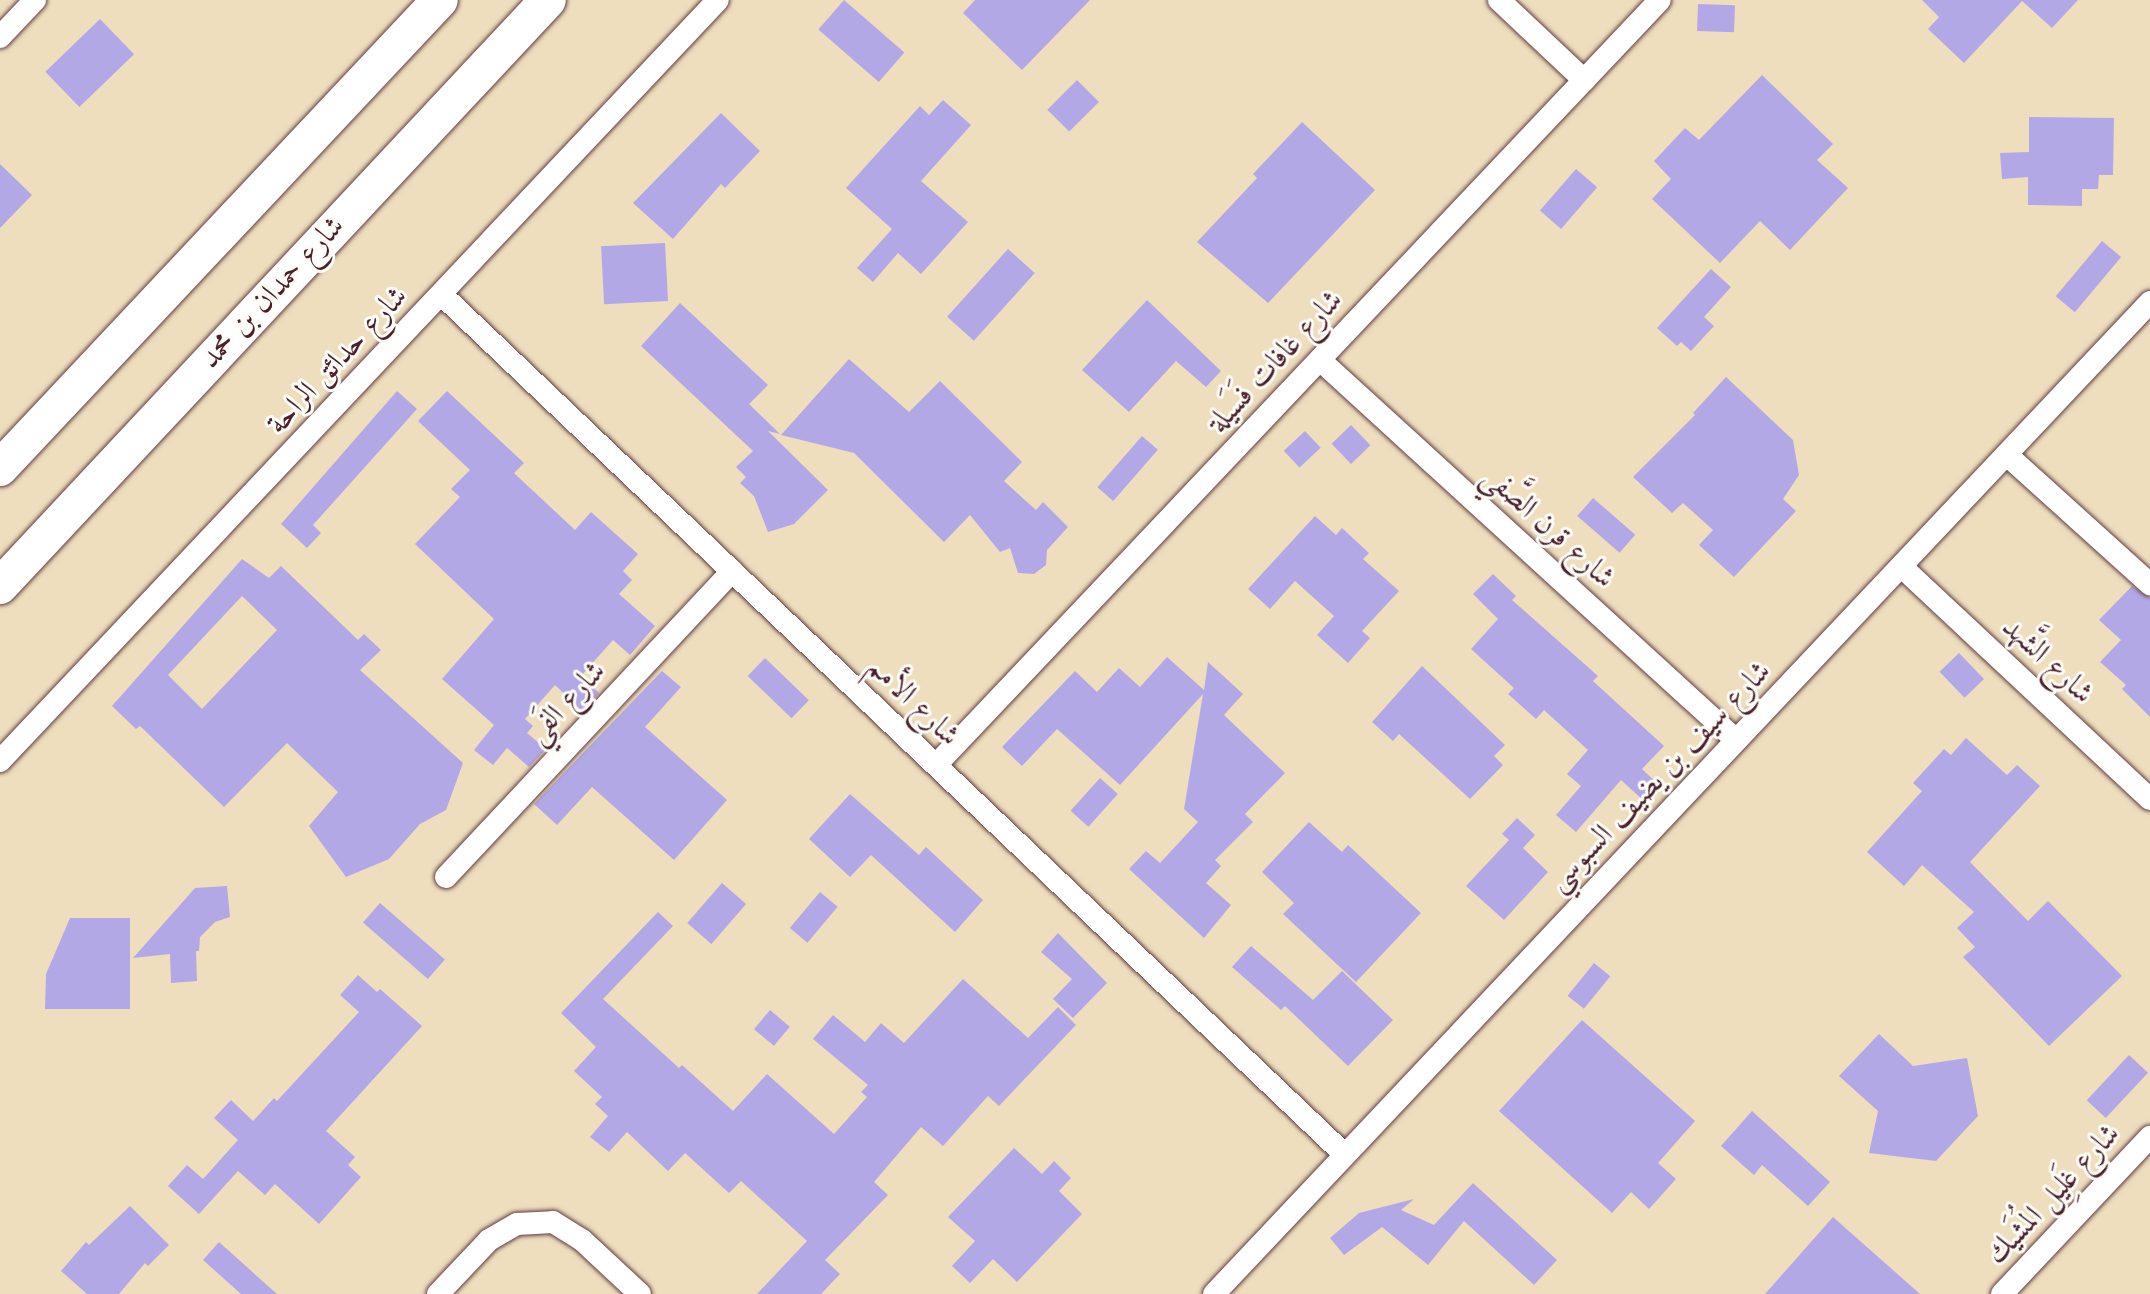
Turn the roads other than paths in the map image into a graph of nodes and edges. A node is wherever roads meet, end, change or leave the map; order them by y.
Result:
1 (35, 0) edge
2 (440, 0) edge
3 (548, 0) edge
4 (718, 0) edge
5 (1499, 0) edge
6 (1660, 0) edge
7 (0, 37) edge
8 (1584, 80) junction
9 (441, 294) junction
10 (2150, 302) edge
11 (1320, 360) junction
12 (2007, 455) junction
13 (0, 468) edge
14 (1903, 568) junction
15 (732, 571) junction
16 (2150, 584) edge
17 (0, 586) edge
18 (1736, 740) junction
19 (0, 761) edge
20 (936, 765) junction
21 (2150, 799) edge
22 (446, 877) dead end
23 (2150, 1137) edge
24 (1344, 1154) junction
25 (438, 1294) edge
26 (640, 1294) edge
27 (1214, 1294) edge
28 (2002, 1294) edge

1 - 7 street
2 - 13 main road
3 - 17 main road, شارع حمدان بن محمد
4 - 9 street, شارع حدائق الراحة
5 - 8 street
6 - 8 street, شارع غافات فَسَيلة
8 - 11 street, شارع غافات فَسَيلة
9 - 15 street, شارع الأمم
9 - 19 street, شارع حدائق الراحة
10 - 12 street, شارع سيف بن يضيف السبوسي
11 - 18 street, شارع قرن الصَّفي
11 - 20 street, شارع غافات فَسَيلة
12 - 14 street, شارع سيف بن يضيف السبوسي
12 - 16 street
14 - 18 street, شارع سيف بن يضيف السبوسي
14 - 21 street, شارع الشَّهد
15 - 20 street, شارع الأمم
15 - 22 street, شارع الفَي
18 - 24 street, شارع سيف بن يضيف السبوسي
20 - 24 street, شارع الأمم
23 - 28 street, شارع غَلِيل المُشَيك
24 - 27 street, شارع سيف بن يضيف السبوسي
25 - 26 street

